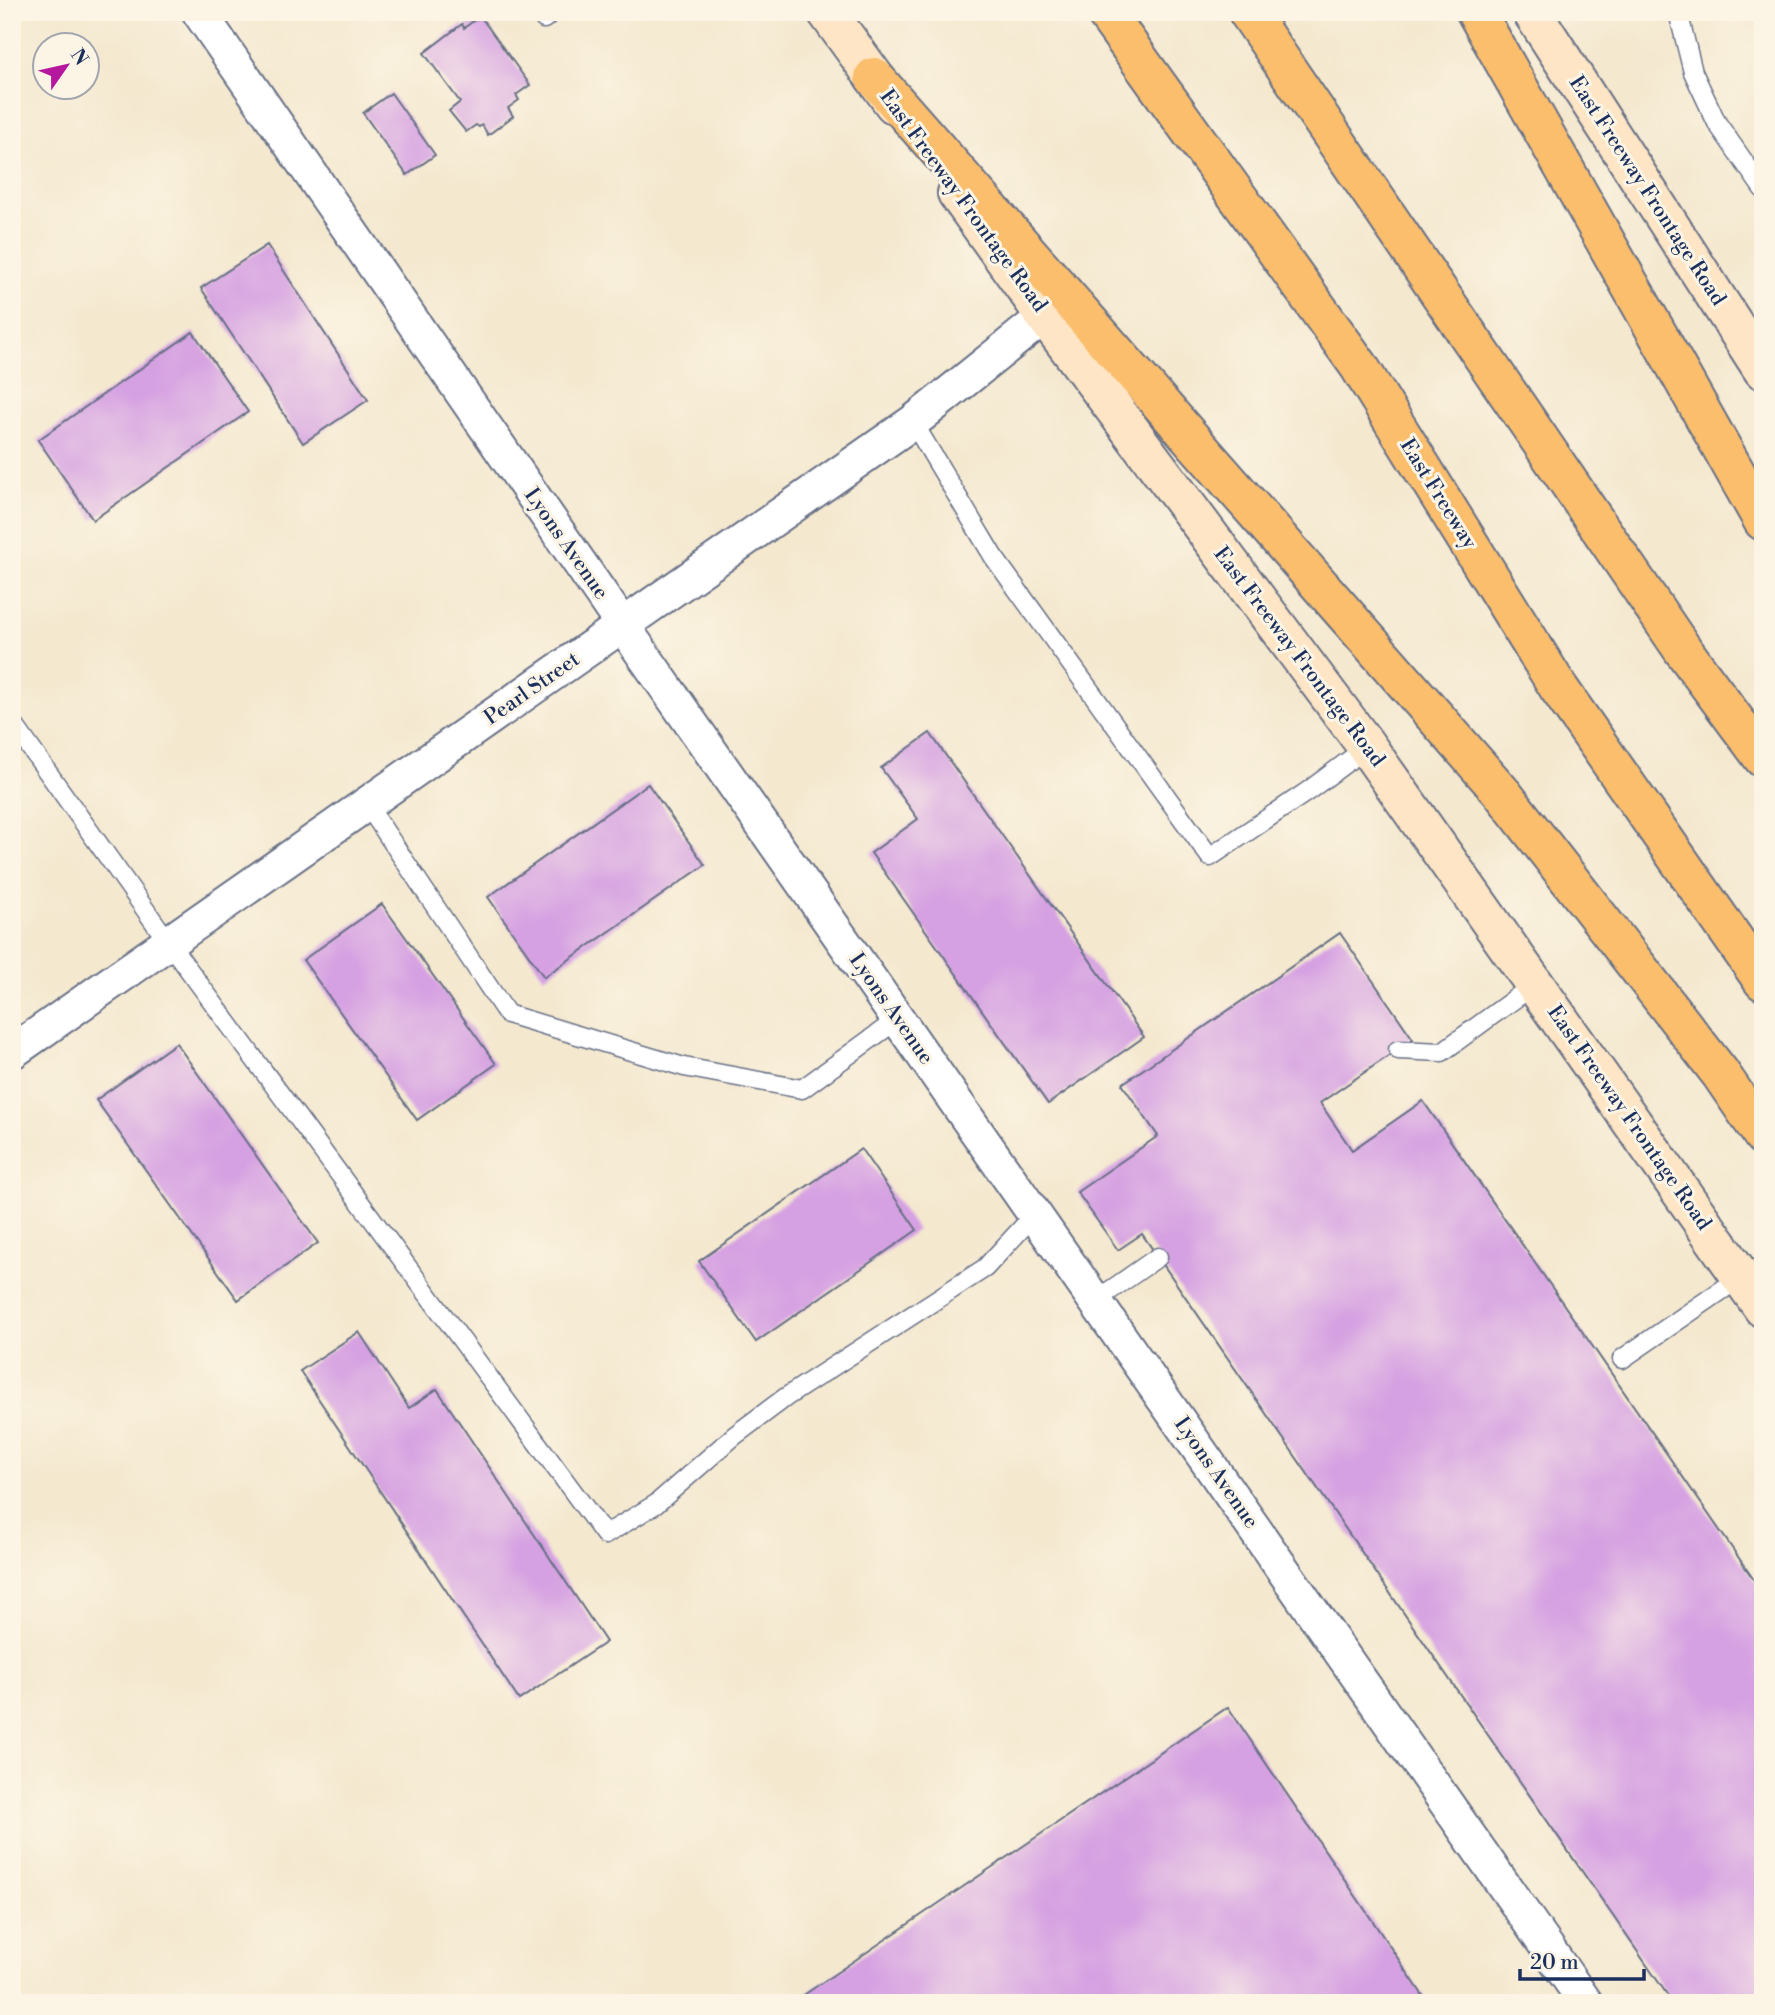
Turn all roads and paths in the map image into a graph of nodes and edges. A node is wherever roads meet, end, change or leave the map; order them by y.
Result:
1 (199, 12) edge
2 (827, 12) edge
3 (1105, 12) edge
4 (1248, 12) edge
5 (1476, 12) edge
6 (1532, 12) edge
7 (1678, 12) edge
8 (874, 76) junction
9 (1763, 188) edge
10 (1045, 316) junction
11 (1759, 355) edge
12 (913, 422) junction
13 (1763, 521) edge
14 (623, 626) junction
15 (12, 722) edge
16 (1367, 747) junction
17 (1763, 758) edge
18 (366, 803) junction
19 (169, 943) junction
20 (1763, 981) edge
21 (1535, 984) junction
22 (898, 1019) junction
23 (1398, 1050) dead end
24 (12, 1052) edge
25 (1763, 1136) edge
26 (1034, 1215) junction
27 (1158, 1257) dead end
28 (1741, 1277) junction
29 (1095, 1301) junction
30 (1763, 1308) edge
31 (1622, 1359) dead end
32 (1586, 2003) edge

1 - 14 street, Lyons Avenue
2 - 8 main road, East Freeway Frontage Road
3 - 20 highway, East Freeway
4 - 17 highway
5 - 13 highway
6 - 11 main road, East Freeway Frontage Road
7 - 9 lane
8 - 10 main road, East Freeway Frontage Road
8 - 25 highway
10 - 12 street, Pearl Street
10 - 16 main road, East Freeway Frontage Road
12 - 14 street, Pearl Street
12 - 16 lane
14 - 18 street, Pearl Street
14 - 22 street, Lyons Avenue
15 - 19 lane
16 - 21 main road, East Freeway Frontage Road
18 - 19 street, Pearl Street
18 - 22 lane
19 - 24 street, Pearl Street
19 - 26 lane
21 - 23 lane
21 - 28 main road, East Freeway Frontage Road
22 - 26 street, Lyons Avenue
26 - 29 street, Lyons Avenue
27 - 29 lane
28 - 30 main road, East Freeway Frontage Road
28 - 31 lane
29 - 32 street, Lyons Avenue

